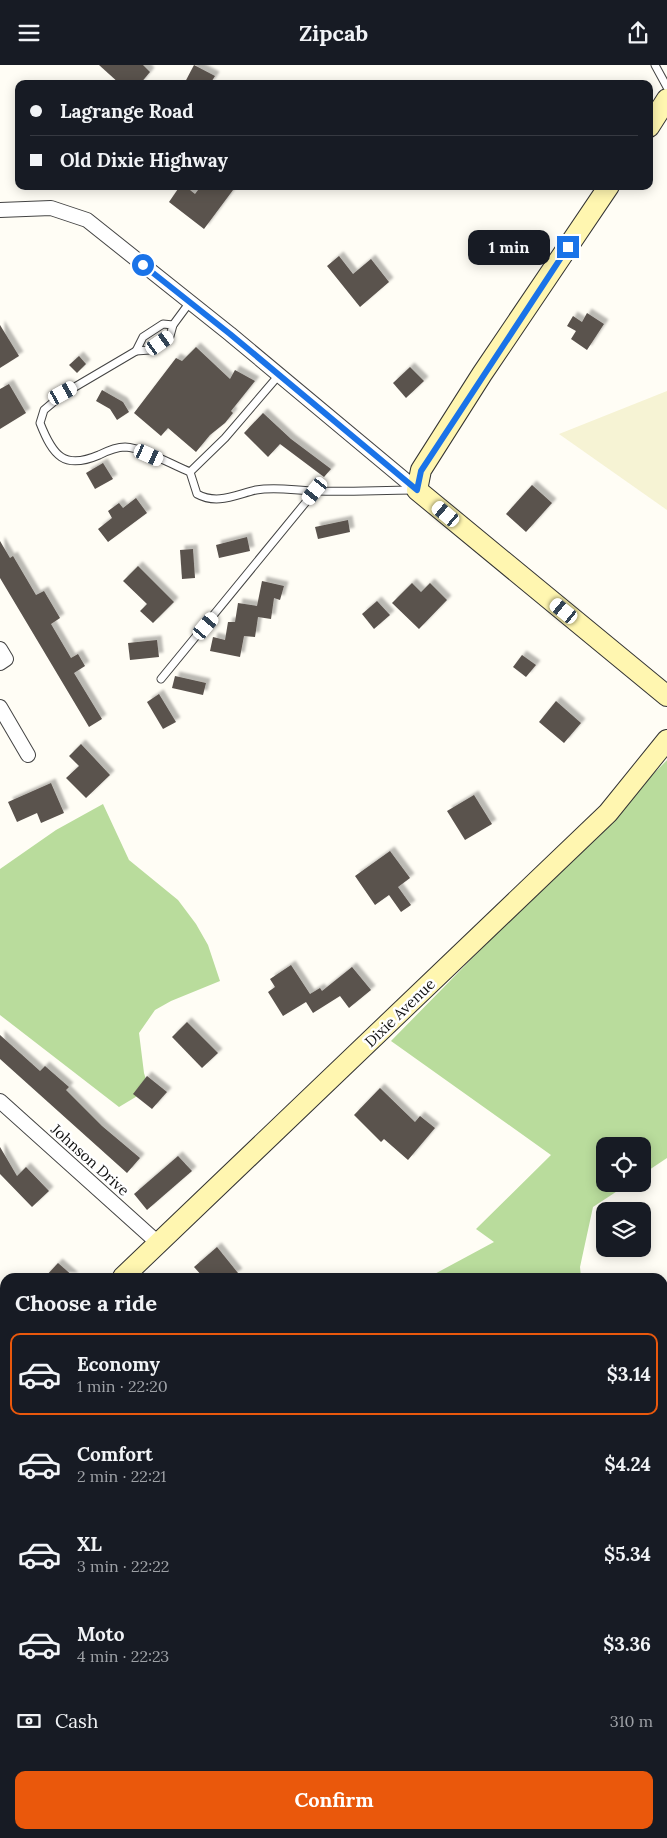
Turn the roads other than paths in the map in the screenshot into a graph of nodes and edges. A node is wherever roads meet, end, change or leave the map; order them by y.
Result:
1 (655, 65) edge
2 (667, 87) edge
3 (667, 99) edge
4 (653, 121) edge
5 (606, 190) edge
6 (0, 210) edge
7 (190, 302) junction
8 (173, 325) junction
9 (136, 351) junction
10 (279, 375) junction
11 (190, 472) junction
12 (417, 490) junction
13 (315, 491) junction
14 (0, 649) edge
15 (0, 663) edge
16 (161, 679) dead end
17 (667, 696) edge
18 (0, 707) edge
19 (667, 740) edge
20 (28, 755) dead end
21 (0, 1101) edge
22 (158, 1243) junction
23 (127, 1273) edge

1 - 2 lane
3 - 4 street
5 - 12 street
6 - 7 street
7 - 8 lane
7 - 10 street
8 - 9 lane
8 - 9 lane
9 - 11 lane
10 - 11 lane
10 - 12 street
11 - 13 lane
12 - 13 lane
12 - 17 street
13 - 16 lane
14 - 15 street
18 - 20 street
19 - 22 street, Dixie Avenue
21 - 22 street, Johnson Drive
22 - 23 street, Dixie Avenue

